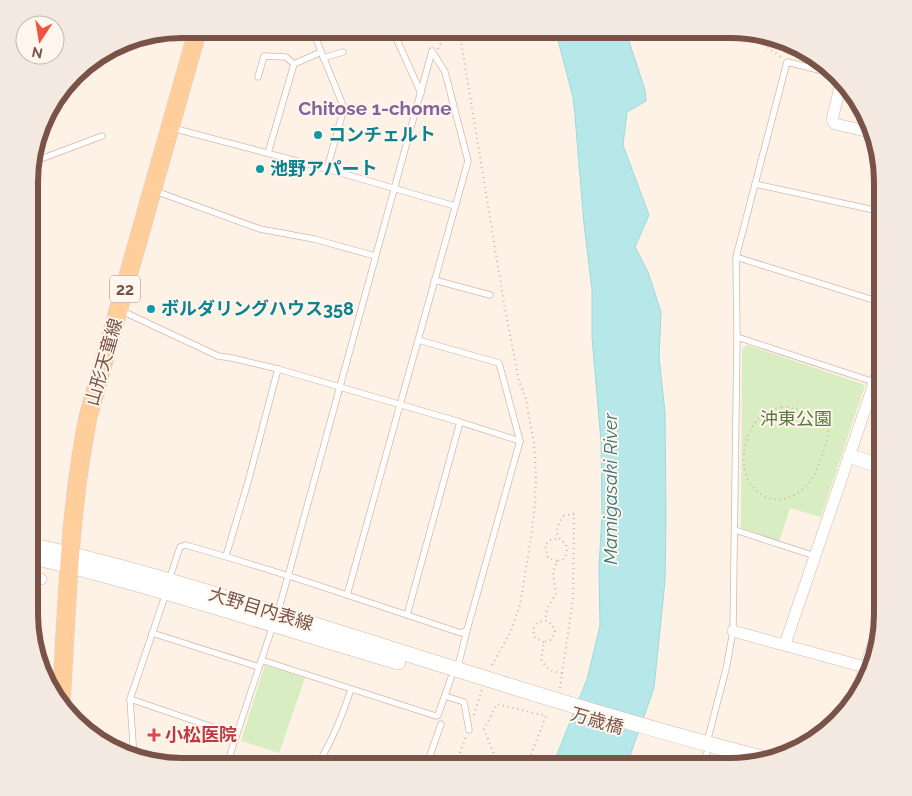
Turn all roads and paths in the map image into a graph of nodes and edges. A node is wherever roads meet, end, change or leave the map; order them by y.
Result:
1 (195, 38) edge
2 (315, 38) edge
3 (396, 38) edge
4 (444, 38) edge
5 (460, 38) edge
6 (757, 40) edge
7 (432, 51) junction
8 (343, 52) dead end
9 (322, 55) junction
10 (787, 62) junction
11 (294, 64) junction
12 (822, 71) edge
13 (258, 77) dead end
14 (840, 88) edge
15 (421, 93) junction
16 (170, 127) junction
17 (865, 131) edge
18 (102, 136) dead end
19 (268, 153) junction
20 (40, 159) edge
21 (327, 169) junction
22 (755, 184) junction
23 (394, 188) junction
24 (152, 190) junction
25 (455, 206) junction
26 (874, 210) edge
27 (375, 256) junction
28 (736, 257) junction
29 (434, 280) junction
30 (490, 295) dead end
31 (874, 300) edge
32 (119, 310) junction
33 (737, 337) junction
34 (418, 340) junction
35 (278, 369) junction
36 (874, 382) joint
37 (340, 387) junction
38 (401, 404) junction
39 (460, 422) junction
40 (520, 441) junction
41 (823, 451) joint
42 (850, 456) junction
43 (874, 464) edge
44 (735, 530) junction
45 (558, 539) junction
46 (38, 547) edge
47 (226, 556) junction
48 (815, 556) junction
49 (38, 557) edge
50 (70, 559) junction
51 (557, 560) junction
52 (288, 576) junction
53 (38, 578) edge
54 (42, 579) dead end
55 (168, 587) junction
56 (347, 595) junction
57 (407, 615) junction
58 (275, 619) junction
59 (545, 620) junction
60 (467, 630) junction
61 (733, 631) junction
62 (152, 633) junction
63 (544, 642) junction
64 (785, 644) junction
65 (261, 660) junction
66 (259, 667) junction
67 (865, 667) edge
68 (562, 673) junction
69 (454, 674) junction
70 (488, 682) junction
71 (351, 689) junction
72 (559, 690) dead end
73 (62, 693) edge
74 (445, 696) junction
75 (130, 699) junction
76 (441, 724) dead end
77 (469, 730) dead end
78 (236, 735) junction
79 (707, 748) junction
80 (133, 750) edge
81 (752, 757) edge
82 (229, 758) edge
83 (321, 758) edge
84 (429, 758) edge
85 (495, 758) edge
86 (530, 758) edge
87 (703, 758) edge
88 (734, 758) edge

1 - 16 main road, 山形天童線 / 22
2 - 9 lane
3 - 15 lane
4 - 7 path
5 - 70 path
6 - 10 path
7 - 15 lane
7 - 25 lane
8 - 9 lane
9 - 11 lane
9 - 21 lane
10 - 12 lane
10 - 22 lane
11 - 13 lane
11 - 19 lane
14 - 17 street
15 - 23 lane
16 - 19 lane
16 - 24 main road, 山形天童線 / 22
18 - 20 lane
19 - 21 lane
21 - 23 lane
22 - 26 lane
22 - 28 lane
23 - 25 lane
23 - 27 lane
24 - 27 lane
24 - 32 main road, 山形天童線 / 22
25 - 29 lane
27 - 37 lane
28 - 31 lane
28 - 33 lane
29 - 30 lane
29 - 34 lane
32 - 35 lane
32 - 50 main road, 山形天童線 / 22
33 - 36 lane
33 - 44 lane
34 - 38 lane
34 - 40 lane
35 - 37 lane
35 - 47 lane
36 - 42 street
37 - 38 lane
37 - 52 lane
38 - 39 lane
38 - 56 lane
39 - 40 lane
39 - 57 lane
40 - 60 lane
41 - 41 path
42 - 43 street
42 - 48 street
44 - 48 lane
44 - 61 lane
45 - 51 path
45 - 51 path
45 - 68 path
46 - 50 main road, 大野目内表線
47 - 52 lane
47 - 55 lane
48 - 64 street
49 - 50 main road, 大野目内表線
50 - 55 main road, 大野目内表線
50 - 73 main road, 山形天童線 / 22
51 - 59 path
52 - 56 lane
52 - 58 lane
53 - 54 street
55 - 58 main road, 大野目内表線
55 - 62 lane
56 - 57 lane
57 - 60 lane
58 - 65 lane
58 - 69 main road, 大野目内表線
59 - 63 path
59 - 63 path
60 - 69 lane
61 - 64 street
61 - 79 lane
62 - 66 lane
62 - 75 lane
63 - 68 path
64 - 67 street
65 - 66 lane
65 - 71 lane
66 - 78 lane
68 - 72 path
69 - 70 main road, 大野目内表線
69 - 74 lane
70 - 79 main road, 万歳橋
71 - 74 lane
71 - 83 lane
74 - 77 lane
75 - 78 lane
75 - 80 lane
76 - 84 lane
78 - 82 lane
79 - 81 main road
79 - 87 lane
79 - 88 main road
85 - 86 path

